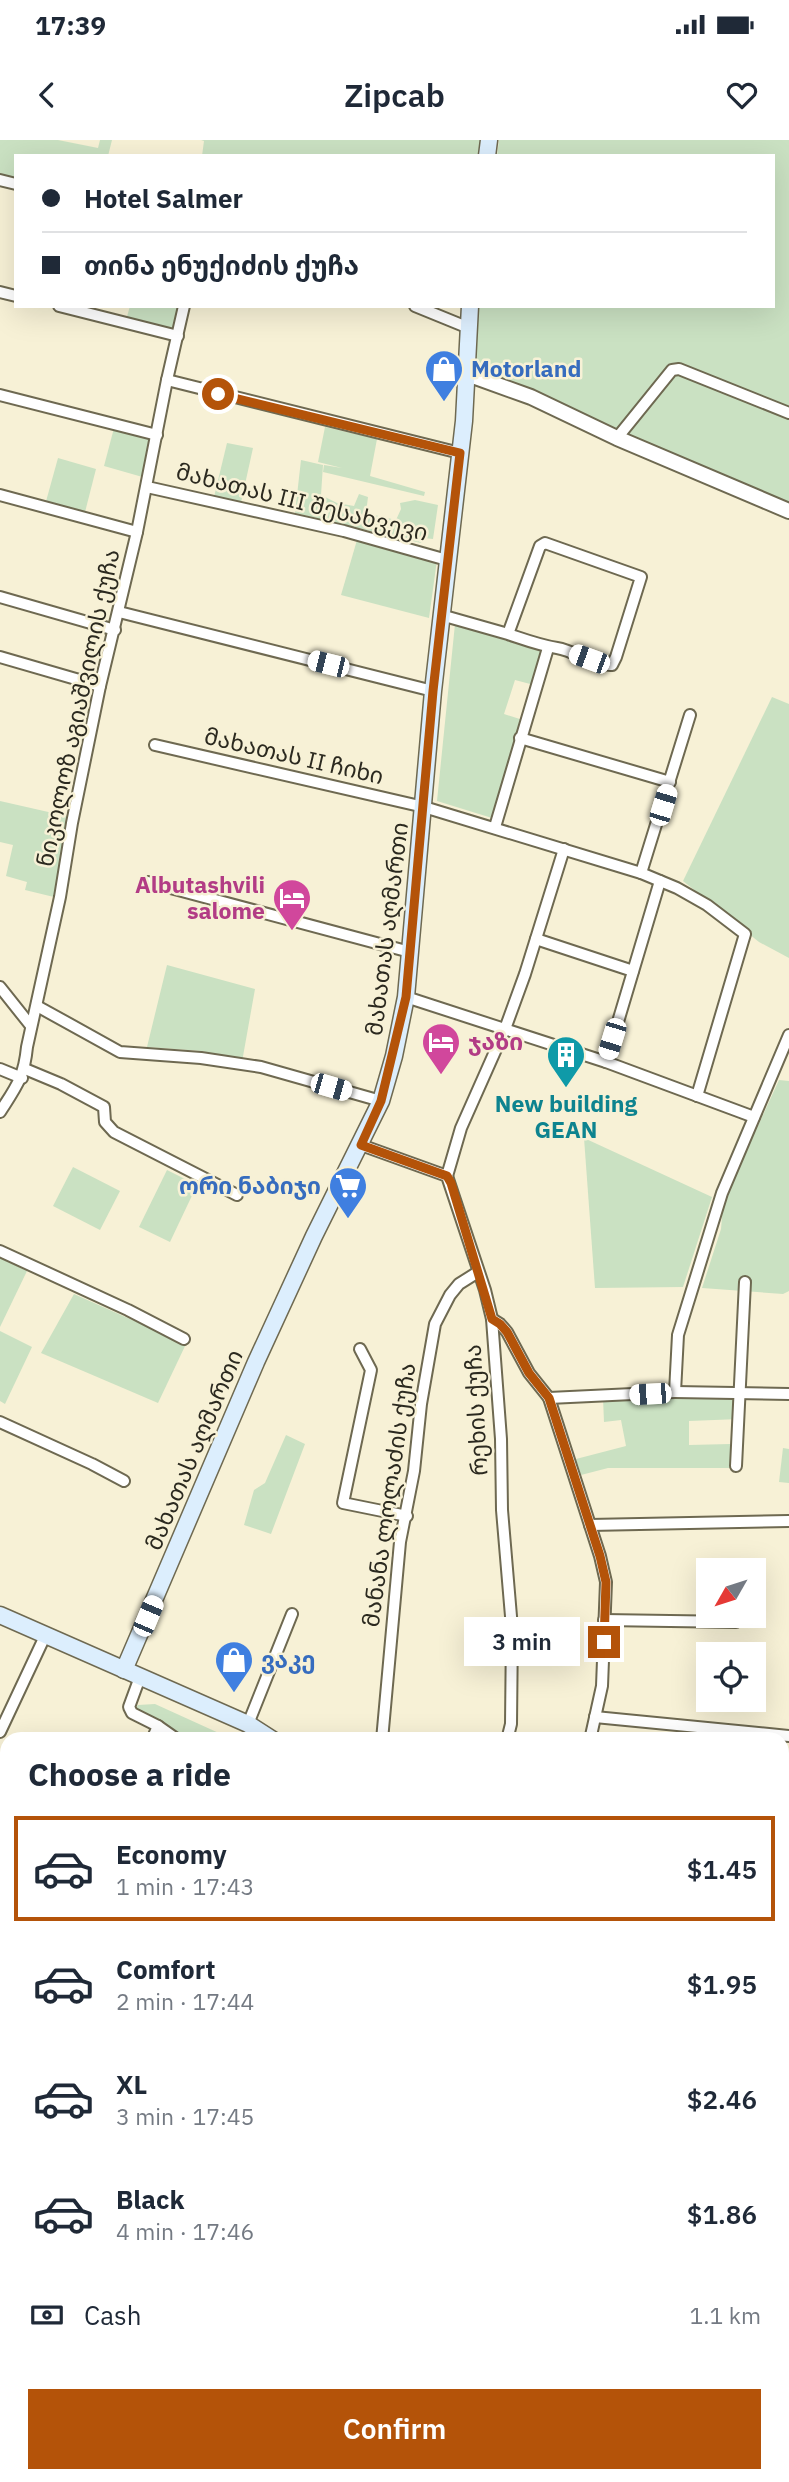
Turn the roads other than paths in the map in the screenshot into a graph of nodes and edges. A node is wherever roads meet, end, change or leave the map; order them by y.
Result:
1 (67, 308) edge
2 (184, 308) edge
3 (420, 308) edge
4 (470, 308) edge
5 (469, 328) junction
6 (178, 336) junction
7 (467, 374) junction
8 (167, 380) junction
9 (0, 395) edge
10 (789, 413) edge
11 (157, 435) junction
12 (617, 438) junction
13 (460, 453) junction
14 (147, 487) junction
15 (0, 495) edge
16 (789, 511) edge
17 (137, 532) junction
18 (447, 560) junction
19 (0, 597) edge
20 (119, 612) junction
21 (441, 615) junction
22 (115, 630) junction
23 (508, 634) junction
24 (548, 648) junction
25 (0, 657) edge
26 (100, 686) junction
27 (433, 691) junction
28 (690, 715) dead end
29 (520, 738) junction
30 (155, 745) dead end
31 (670, 782) junction
32 (424, 807) junction
33 (495, 827) junction
34 (564, 849) junction
35 (641, 873) junction
36 (660, 881) junction
37 (148, 882) dead end
38 (536, 939) junction
39 (410, 952) junction
40 (633, 971) junction
41 (0, 987) edge
42 (406, 997) junction
43 (37, 1006) junction
44 (31, 1026) junction
45 (505, 1029) junction
46 (789, 1035) edge
47 (606, 1062) junction
48 (0, 1069) edge
49 (23, 1073) junction
50 (697, 1096) junction
51 (381, 1101) junction
52 (0, 1112) edge
53 (754, 1117) junction
54 (361, 1145) junction
55 (447, 1176) junction
56 (237, 1195) dead end
57 (0, 1251) edge
58 (478, 1272) junction
59 (745, 1282) dead end
60 (492, 1319) junction
61 (184, 1339) dead end
62 (360, 1349) dead end
63 (675, 1392) junction
64 (738, 1392) junction
65 (789, 1394) edge
66 (549, 1398) junction
67 (0, 1422) edge
68 (736, 1466) dead end
69 (124, 1481) dead end
70 (407, 1516) junction
71 (789, 1521) edge
72 (590, 1525) junction
73 (292, 1614) dead end
74 (0, 1615) edge
75 (604, 1620) junction
76 (696, 1621) edge
77 (46, 1634) junction
78 (124, 1670) junction
79 (140, 1677) junction
80 (595, 1717) junction
81 (158, 1726) junction
82 (250, 1730) edge
83 (0, 1732) edge
84 (155, 1732) edge
85 (167, 1732) edge
86 (383, 1732) edge
87 (509, 1732) edge
88 (592, 1732) edge
89 (748, 1732) edge

1 - 6 street
2 - 6 street, ნიკოლოზ აგიაშვილის ქუჩა
3 - 5 street
4 - 5 main road, მახათას აღმართი
5 - 7 main road, მახათას აღმართი
6 - 8 street, ნიკოლოზ აგიაშვილის ქუჩა
7 - 12 street
7 - 13 main road, მახათას აღმართი
8 - 11 street, ნიკოლოზ აგიაშვილის ქუჩა
8 - 13 street
9 - 11 street
10 - 12 street
11 - 14 street, ნიკოლოზ აგიაშვილის ქუჩა
12 - 16 street
13 - 18 main road, მახათას აღმართი
14 - 17 street, ნიკოლოზ აგიაშვილის ქუჩა
14 - 18 street, მახათას III შესახვევი
15 - 17 street
17 - 20 street, ნიკოლოზ აგიაშვილის ქუჩა
18 - 21 main road, მახათას აღმართი
19 - 22 street
20 - 22 street, ნიკოლოზ აგიაშვილის ქუჩა
20 - 27 street
21 - 23 street
21 - 27 main road, მახათას აღმართი
22 - 26 street, ნიკოლოზ აგიაშვილის ქუჩა
23 - 24 street
23 - 24 street
24 - 29 street
25 - 26 street
26 - 43 street, ნიკოლოზ აგიაშვილის ქუჩა
27 - 32 main road, მახათას აღმართი
28 - 31 street
29 - 31 street
29 - 33 street
30 - 32 street, მახათას II ჩიხი
31 - 35 street
32 - 33 street, მახათას II ჩიხი
32 - 39 main road, მახათას აღმართი
33 - 34 street, მახათას II ჩიხი
34 - 35 street, მახათას II ჩიხი
34 - 38 street
35 - 36 street, მახათას II ჩიხი
36 - 40 street
36 - 50 street, მახათას II ჩიხი
37 - 39 street
38 - 40 street
38 - 45 street
39 - 42 main road, მახათას აღმართი
40 - 47 street
41 - 44 street
42 - 45 street
42 - 51 main road, მახათას აღმართი
43 - 44 street, ნიკოლოზ აგიაშვილის ქუჩა
43 - 51 street
44 - 49 street, ნიკოლოზ აგიაშვილის ქუჩა
45 - 47 street
45 - 55 street
46 - 53 street
47 - 50 street
48 - 49 street
49 - 52 street, ნიკოლოზ აგიაშვილის ქუჩა
49 - 56 street
50 - 53 street
51 - 54 main road, მახათას აღმართი
53 - 63 street
54 - 55 street
54 - 78 main road, მახათას აღმართი
55 - 58 street, რეხის ქუჩა
57 - 61 street
58 - 60 street, რეხის ქუჩა
58 - 70 street, მანანა ლოლაძის ქუჩა
59 - 64 street
60 - 66 street
60 - 87 street, რეხის ქუჩა
62 - 70 street
63 - 64 street
63 - 66 street
64 - 65 street
64 - 68 street
66 - 72 street
67 - 69 street
70 - 86 street, მანანა ლოლაძის ქუჩა
71 - 72 street
72 - 75 street
73 - 82 street
74 - 77 main road
75 - 76 street
75 - 80 street
77 - 78 main road
77 - 83 street
78 - 79 main road
79 - 81 street
79 - 82 main road
80 - 88 street
80 - 89 street
81 - 84 street
81 - 85 street

